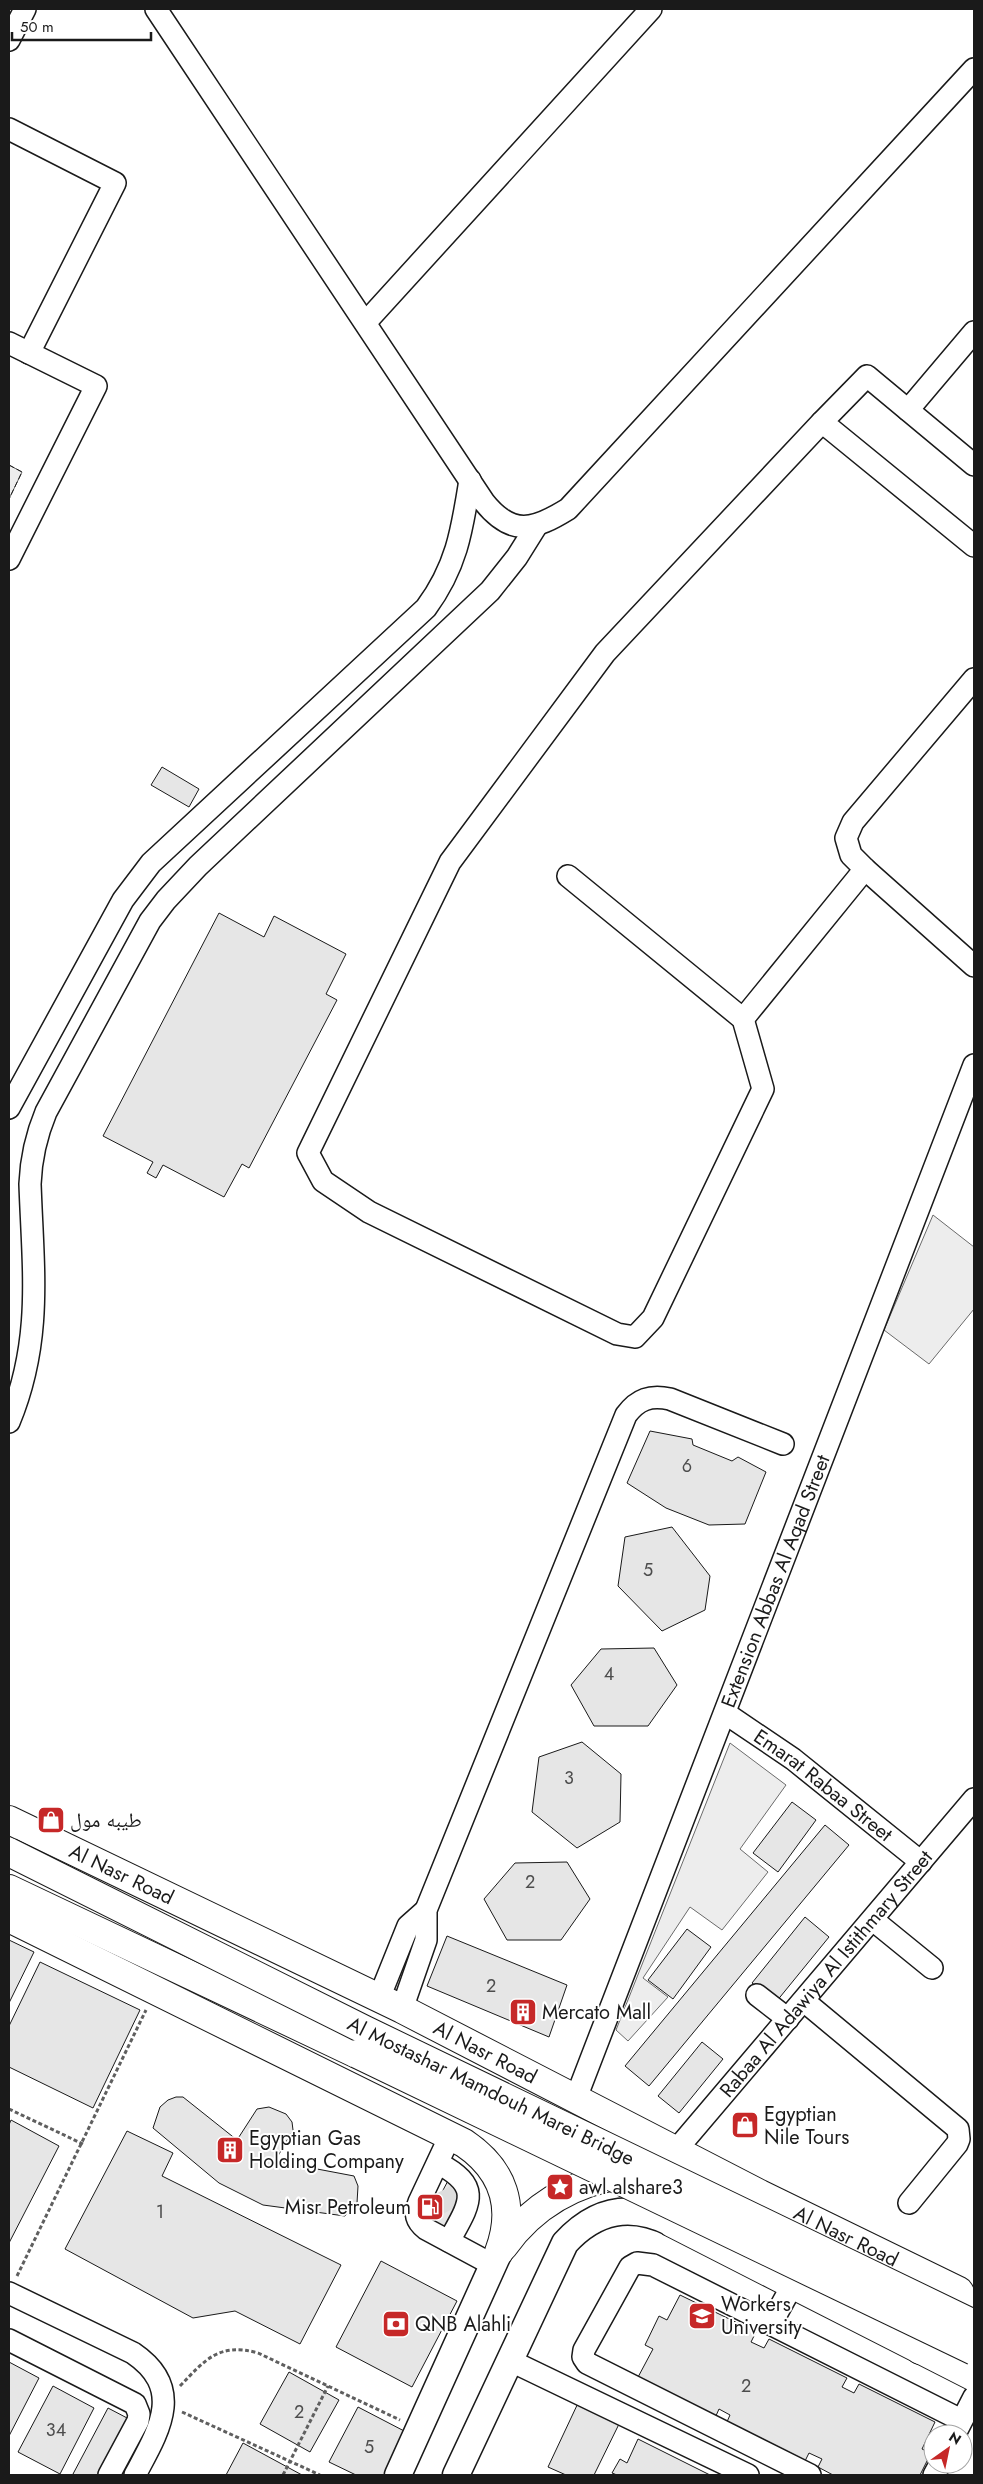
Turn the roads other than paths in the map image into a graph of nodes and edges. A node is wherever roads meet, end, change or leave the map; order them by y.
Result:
1 (25, 9) edge
2 (156, 9) edge
3 (651, 9) edge
4 (9, 40) edge
5 (974, 68) edge
6 (9, 129) edge
7 (366, 322) junction
8 (974, 332) edge
9 (9, 342) edge
10 (29, 353) junction
11 (908, 410) junction
12 (822, 422) junction
13 (974, 466) edge
14 (470, 480) junction
15 (537, 525) junction
16 (974, 546) edge
17 (9, 558) edge
18 (974, 679) edge
19 (865, 869) junction
20 (568, 876) dead end
21 (974, 966) edge
22 (744, 1019) junction
23 (973, 1070) edge
24 (9, 1108) edge
25 (9, 1422) edge
26 (783, 1444) dead end
27 (724, 1713) junction
28 (974, 1799) edge
29 (9, 1820) edge
30 (9, 1852) edge
31 (921, 1862) junction
32 (9, 1889) edge
33 (9, 1918) edge
34 (872, 1920) junction
35 (932, 1968) dead end
36 (757, 1995) dead end
37 (804, 2001) junction
38 (390, 2003) junction
39 (788, 2019) junction
40 (484, 2051) junction
41 (576, 2098) junction
42 (458, 2139) junction
43 (677, 2149) junction
44 (438, 2175) junction
45 (760, 2194) junction
46 (909, 2203) dead end
47 (672, 2223) joint
48 (449, 2241) junction
49 (496, 2259) junction
50 (793, 2284) junction
51 (966, 2292) edge
52 (9, 2293) edge
53 (771, 2324) junction
54 (974, 2324) edge
55 (9, 2340) edge
56 (974, 2351) edge
57 (927, 2353) junction
58 (509, 2360) junction
59 (974, 2368) edge
60 (974, 2377) edge
61 (974, 2397) edge
62 (953, 2424) edge
63 (960, 2424) edge
64 (110, 2475) edge
65 (135, 2475) edge
66 (398, 2475) edge
67 (456, 2475) edge
68 (748, 2475) edge
69 (810, 2475) edge

1 - 4 street
2 - 7 street
3 - 7 street
5 - 15 street
6 - 10 street
7 - 14 street
8 - 11 street
9 - 10 street
10 - 17 street
11 - 12 street
11 - 13 street
12 - 16 street
12 - 22 street
14 - 15 street
14 - 24 street
15 - 25 street
18 - 19 street
19 - 21 street
19 - 22 street
20 - 22 street
23 - 27 street, Extension Abbas Al Aqad Street
26 - 38 street
27 - 31 street, Emarat Rabaa Street
27 - 41 street, Extension Abbas Al Aqad Street
28 - 31 street, Rabaa Al Adawiya Al Istithmary Street
29 - 38 highway, Al Nasr Road
30 - 54 highway, Al Mostashar Mamdouh Marei Bridge, bridge
31 - 34 street, Rabaa Al Adawiya Al Istithmary Street
32 - 56 highway, Al Mostashar Mamdouh Marei Bridge, bridge
33 - 42 highway
34 - 35 street
34 - 37 street, Rabaa Al Adawiya Al Istithmary Street
36 - 39 street
37 - 39 street, Rabaa Al Adawiya Al Istithmary Street
37 - 46 street
38 - 40 highway, Al Nasr Road
39 - 43 street, Rabaa Al Adawiya Al Istithmary Street
40 - 41 highway, Al Nasr Road
40 - 42 highway
41 - 43 highway, Al Nasr Road
42 - 44 street
42 - 49 highway
43 - 45 highway, Al Nasr Road
44 - 48 street
44 - 48 street
45 - 49 highway
45 - 51 highway, Al Nasr Road
47 - 50 highway
47 - 58 main road
48 - 49 street
49 - 66 main road
50 - 53 street
50 - 57 highway
51 - 57 highway
52 - 65 street
53 - 62 street
53 - 69 street
55 - 64 street
57 - 59 highway
57 - 60 highway
58 - 67 main road
58 - 68 street
61 - 63 street

